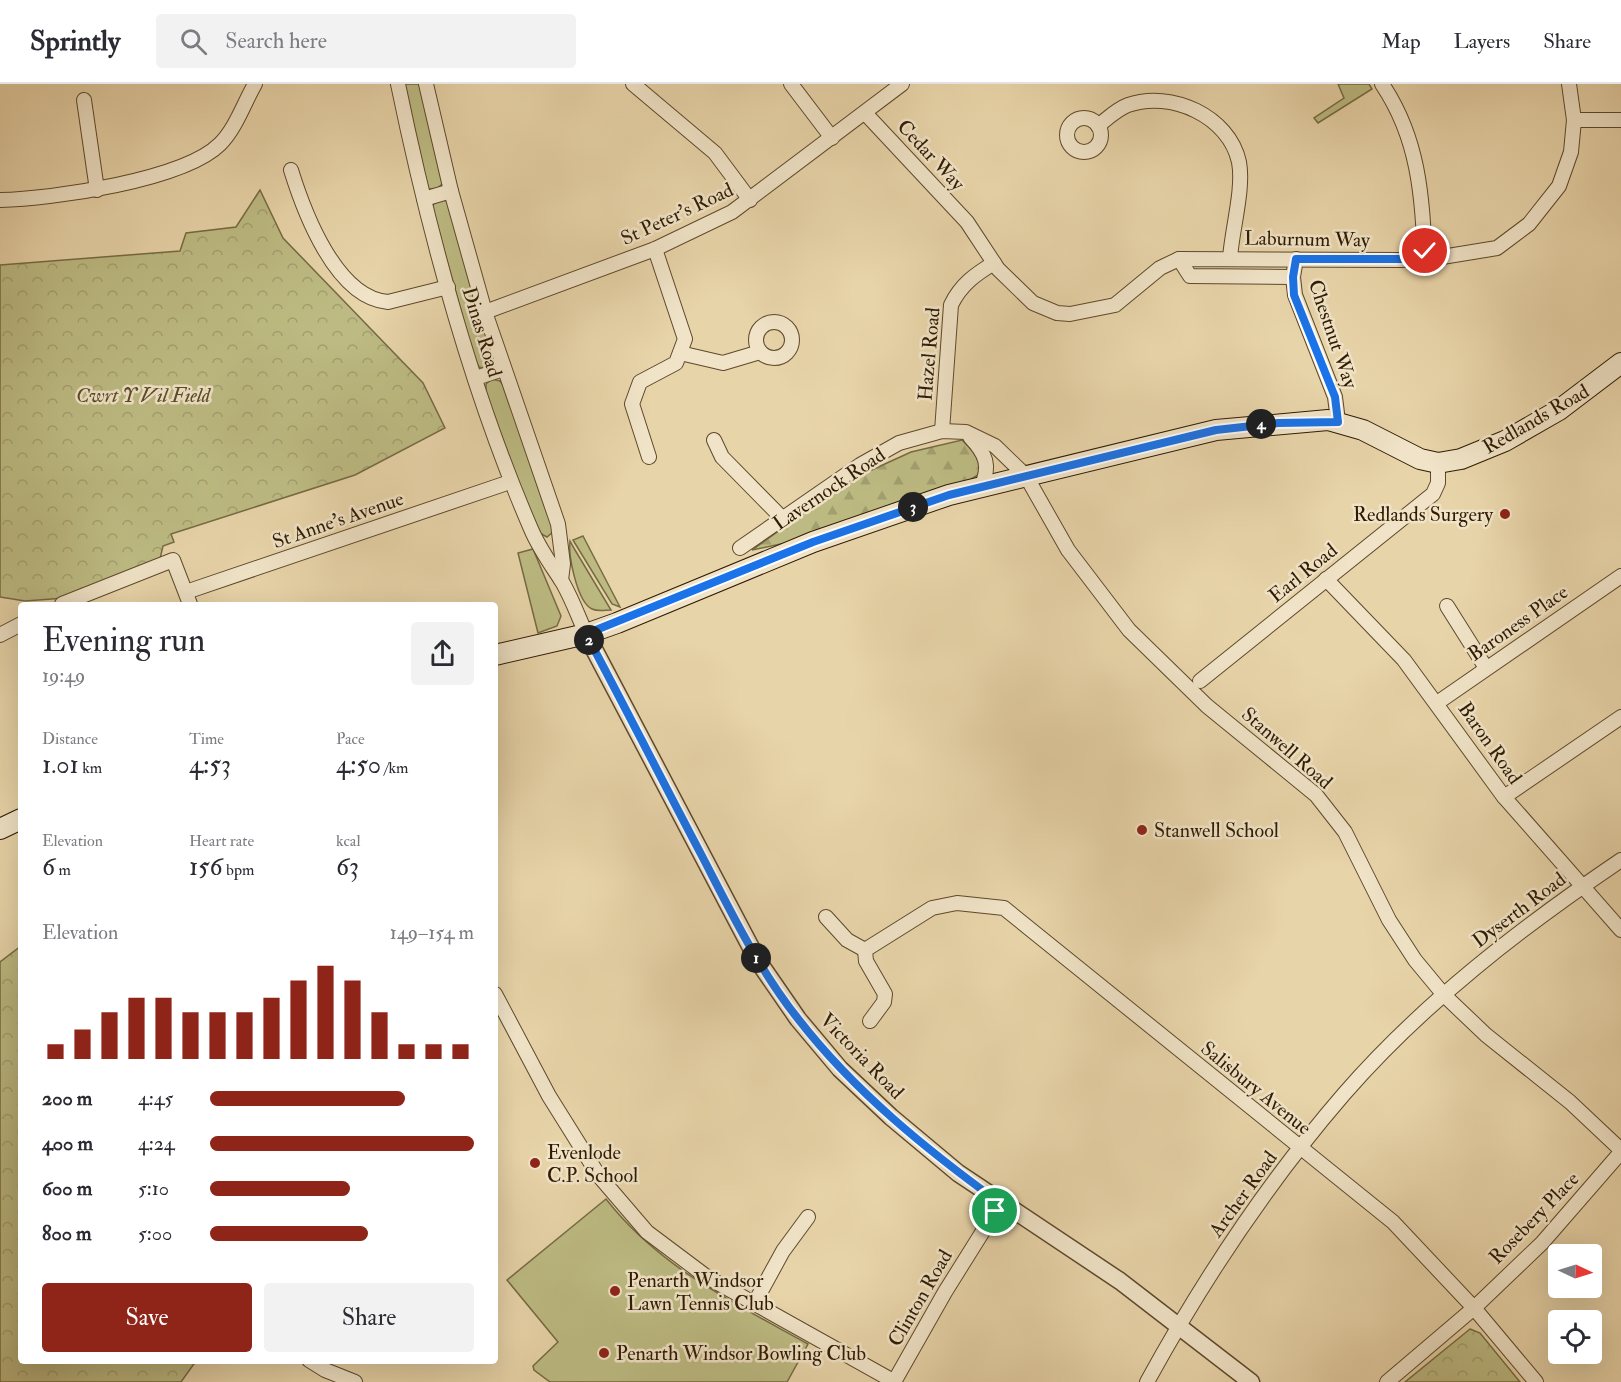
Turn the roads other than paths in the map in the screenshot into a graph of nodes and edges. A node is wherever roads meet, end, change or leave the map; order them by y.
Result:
1 (255, 84) edge
2 (398, 84) edge
3 (426, 84) edge
4 (633, 84) edge
5 (791, 84) edge
6 (902, 84) edge
7 (1382, 84) edge
8 (1569, 84) edge
9 (84, 100) dead end
10 (865, 113) junction
11 (1574, 120) junction
12 (1621, 120) edge
13 (1098, 126) dead end
14 (832, 138) junction
15 (291, 170) dead end
16 (97, 190) junction
17 (451, 191) junction
18 (423, 199) junction
19 (0, 200) edge
20 (750, 200) junction
21 (655, 249) junction
22 (1230, 258) junction
23 (1179, 259) junction
24 (1296, 259) junction
25 (1425, 259) junction
26 (994, 262) junction
27 (1293, 277) junction
28 (448, 287) junction
29 (485, 312) junction
30 (760, 352) dead end
31 (680, 353) junction
32 (1621, 363) edge
33 (503, 369) junction
34 (476, 378) junction
35 (1338, 422) junction
36 (942, 431) junction
37 (966, 432) junction
38 (714, 440) dead end
39 (649, 457) dead end
40 (1438, 463) junction
41 (1026, 476) junction
42 (504, 484) dead end
43 (981, 487) junction
44 (783, 519) junction
45 (560, 537) junction
46 (539, 546) junction
47 (740, 548) dead end
48 (1621, 576) edge
49 (1326, 579) junction
50 (561, 580) junction
51 (188, 598) edge
52 (67, 602) edge
53 (1448, 606) dead end
54 (18, 626) edge
55 (586, 634) junction
56 (0, 635) edge
57 (498, 654) edge
58 (1486, 668) junction
59 (1200, 681) dead end
60 (1437, 703) junction
61 (1621, 717) edge
62 (1504, 797) junction
63 (18, 820) edge
64 (0, 829) edge
65 (1621, 860) edge
66 (1581, 887) junction
67 (825, 917) dead end
68 (1621, 930) edge
69 (865, 950) junction
70 (1444, 995) junction
71 (498, 1000) edge
72 (870, 1021) dead end
73 (1299, 1149) junction
74 (1621, 1151) edge
75 (1000, 1203) junction
76 (808, 1217) dead end
77 (754, 1304) junction
78 (1474, 1308) junction
79 (1179, 1324) junction
80 (315, 1364) edge
81 (355, 1382) edge
82 (894, 1382) edge
83 (1147, 1382) edge
84 (1251, 1382) edge
85 (1386, 1382) edge
86 (1536, 1382) edge

1 - 16 street
2 - 18 street, Dinas Road
3 - 17 street, Dinas Road
4 - 20 street
5 - 14 street
6 - 10 street, Cedar Way
7 - 25 street
8 - 11 street
9 - 16 street
10 - 14 street, St Peter's Road
10 - 26 street, Cedar Way
11 - 12 street
11 - 25 street, Laburnum Way
13 - 22 street
14 - 20 street, St Peter's Road
15 - 28 street
16 - 19 street
17 - 18 street
17 - 29 street, Dinas Road
18 - 28 street, Dinas Road
20 - 21 street, St Peter's Road
21 - 29 street, St Peter's Road
21 - 31 street
22 - 23 street, Laburnum Way
22 - 24 street, Laburnum Way
23 - 26 street, Laburnum Way
23 - 27 street
24 - 25 street, Laburnum Way
24 - 27 street, Chestnut Way
26 - 36 street, Hazel Road
27 - 35 street, Chestnut Way
28 - 34 street, Dinas Road
29 - 33 street, Dinas Road
30 - 31 street
31 - 39 street
32 - 40 main road, Redlands Road
33 - 34 street
33 - 45 street, Dinas Road
34 - 46 street, Dinas Road
35 - 40 main road
35 - 41 main road
36 - 37 street, Lavernock Road
36 - 44 street, Lavernock Road
37 - 41 street, Lavernock Road
37 - 43 street
38 - 44 street
40 - 49 street, Earl Road
41 - 43 main road, Lavernock Road
41 - 70 street, Stanwell Road
42 - 51 street, St Anne's Avenue
43 - 55 main road, Lavernock Road
44 - 47 street, Lavernock Road
45 - 46 street
45 - 50 street, Dinas Road
46 - 50 street, Dinas Road
48 - 58 street, Baroness Place
49 - 59 street, Earl Road
49 - 60 street, Baron Road
50 - 55 street, Dinas Road
51 - 52 street
53 - 58 street
54 - 56 street
55 - 57 main road, Lavernock Road
55 - 75 street, Victoria Road
58 - 60 street, Baroness Place
60 - 62 street, Baron Road
61 - 62 street
62 - 66 street, Baron Road
63 - 64 main road
65 - 66 street, Dyserth Road
66 - 68 street, Baron Road
66 - 70 street, Dyserth Road
67 - 69 street
69 - 72 street
69 - 73 street, Salisbury Avenue
70 - 73 street, Archer Road
70 - 74 street, Stanwell Road
71 - 77 street
73 - 78 street, Salisbury Avenue
73 - 79 street, Archer Road
74 - 78 street, Rosebery Place
75 - 79 street, Victoria Road
75 - 82 street, Clinton Road
76 - 77 street
77 - 82 street
78 - 85 street, Rosebery Place
78 - 86 street, Salisbury Avenue
79 - 83 street, Archer Road
79 - 84 street, Victoria Road
80 - 81 street

